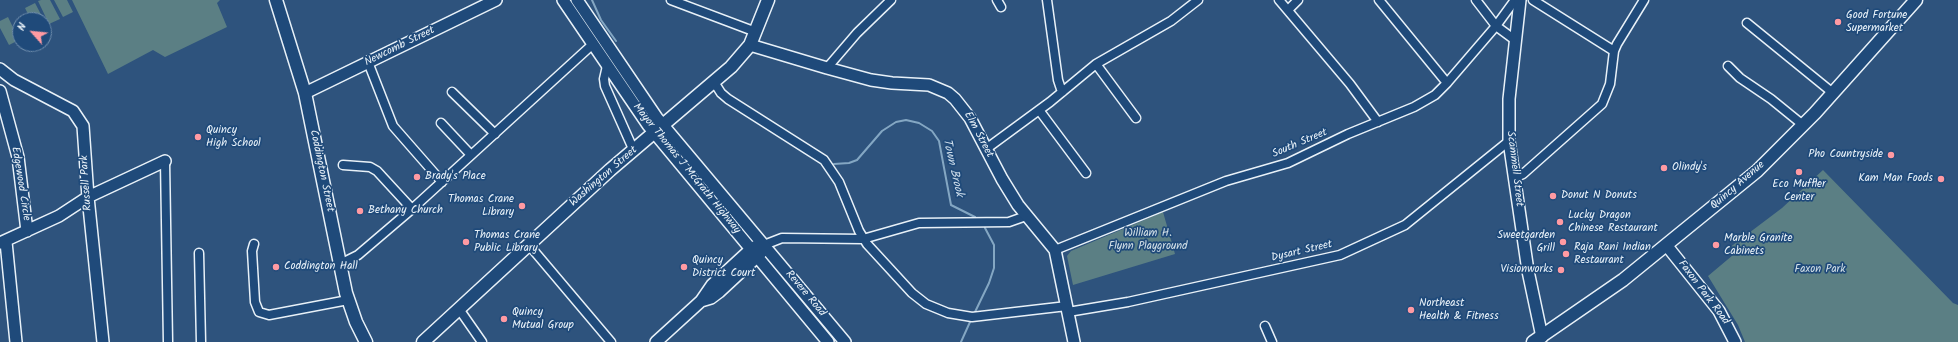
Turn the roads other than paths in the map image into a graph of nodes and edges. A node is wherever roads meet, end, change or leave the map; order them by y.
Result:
1 (276, 0) edge
2 (496, 0) edge
3 (563, 0) edge
4 (577, 0) edge
5 (671, 0) edge
6 (768, 0) edge
7 (891, 0) edge
8 (1047, 0) edge
9 (1198, 0) edge
10 (1279, 0) edge
11 (1298, 0) edge
12 (1379, 0) edge
13 (1476, 0) edge
14 (1515, 0) edge
15 (1520, 0) edge
16 (1532, 0) edge
17 (1644, 0) edge
18 (1916, 0) edge
19 (685, 2) edge
20 (1288, 10) junction
21 (1747, 23) dead end
22 (1496, 26) junction
23 (756, 32) junction
24 (1515, 40) junction
25 (593, 44) junction
26 (750, 45) junction
27 (1614, 51) junction
28 (368, 62) junction
29 (1096, 64) junction
30 (607, 66) junction
31 (1728, 66) dead end
32 (827, 68) junction
33 (0, 69) edge
34 (714, 82) junction
35 (1447, 83) junction
36 (0, 91) edge
37 (452, 92) dead end
38 (1062, 92) junction
39 (305, 93) junction
40 (1833, 93) junction
41 (1039, 110) junction
42 (1136, 118) dead end
43 (1378, 122) junction
44 (441, 123) dead end
45 (1803, 125) junction
46 (659, 130) junction
47 (495, 134) junction
48 (1509, 141) junction
49 (986, 149) junction
50 (634, 151) junction
51 (471, 155) junction
52 (166, 161) joint
53 (343, 165) dead end
54 (1086, 172) dead end
55 (1514, 178) junction
56 (442, 182) junction
57 (88, 197) junction
58 (412, 209) junction
59 (1026, 216) junction
60 (27, 231) junction
61 (863, 239) junction
62 (3, 243) edge
63 (254, 244) dead end
64 (529, 245) junction
65 (764, 245) junction
66 (1667, 246) junction
67 (1056, 250) junction
68 (199, 253) dead end
69 (754, 254) junction
70 (340, 264) junction
71 (348, 300) junction
72 (459, 309) junction
73 (1068, 309) junction
74 (1265, 326) dead end
75 (1540, 340) edge
76 (16, 342) edge
77 (102, 342) edge
78 (168, 342) edge
79 (201, 342) edge
80 (366, 342) edge
81 (423, 342) edge
82 (482, 342) edge
83 (611, 342) edge
84 (656, 342) edge
85 (828, 342) edge
86 (845, 342) edge
87 (1074, 342) edge
88 (1272, 342) edge
89 (1735, 342) edge

1 - 39 main road, Coddington Street
2 - 28 street, Newcomb Street
3 - 25 street, Mayor Thomas J McGrath Highway
4 - 46 street, Mayor Thomas J McGrath Highway
5 - 19 street
6 - 23 main road, Washington Street
7 - 32 street
8 - 38 street
9 - 29 street
10 - 20 street
11 - 20 street
12 - 35 street
13 - 22 street
14 - 22 street, South Street
15 - 24 street, Scammell Street
16 - 27 street
17 - 27 street
18 - 40 main road, Quincy Avenue
19 - 23 street
20 - 43 street
21 - 40 street
22 - 24 street
22 - 35 street, South Street
23 - 26 main road, Washington Street
24 - 48 street, Scammell Street
25 - 30 street, Mayor Thomas J McGrath Highway
25 - 47 street
26 - 32 street, Elm Street
26 - 34 main road, Washington Street
27 - 55 street
28 - 39 street, Newcomb Street
28 - 56 street
29 - 38 street
29 - 42 street
30 - 46 street, Mayor Thomas J McGrath Highway
30 - 50 street
31 - 45 street
32 - 49 street, Elm Street
33 - 57 street, Russell Park
34 - 46 main road, Washington Street
34 - 61 street, Dysart Street
35 - 43 street, South Street
36 - 60 street, Edgewood Circle
37 - 47 street
38 - 41 street
39 - 70 main road, Coddington Street
40 - 45 main road, Quincy Avenue
41 - 49 street
41 - 54 street
43 - 67 street, South Street
44 - 51 street
45 - 66 main road, Quincy Avenue
46 - 50 main road, Washington Street
46 - 65 street, Mayor Thomas J McGrath Highway
46 - 69 street, Mayor Thomas J McGrath Highway
47 - 51 street
48 - 55 street, Scammell Street
48 - 73 street, Dysart Street
49 - 59 street, Elm Street
50 - 64 main road, Washington Street
51 - 56 street
52 - 57 street
52 - 78 street
53 - 58 street
55 - 75 street, Scammell Street
56 - 58 street
57 - 60 street
57 - 77 street, Russell Park
58 - 70 street
59 - 61 street
59 - 67 street, Elm Street
60 - 62 street
61 - 65 street
61 - 73 street, Dysart Street
62 - 76 street
63 - 71 street
64 - 72 main road, Washington Street
64 - 83 street
65 - 69 street
65 - 86 street, Revere Road
66 - 75 main road, Quincy Avenue
66 - 89 street, Faxon Park Road
67 - 73 street, Elm Street
68 - 79 street
69 - 84 street
69 - 85 street, Revere Road
70 - 71 main road, Coddington Street
71 - 80 main road, Coddington Street
72 - 81 main road, Washington Street
72 - 82 street
73 - 87 street, Elm Street
74 - 88 street

